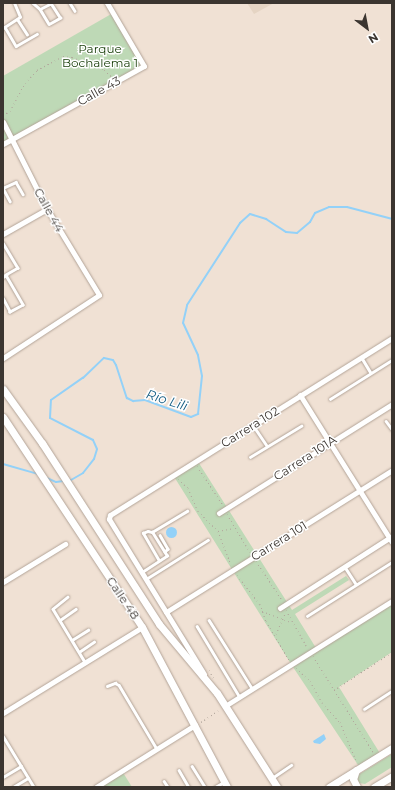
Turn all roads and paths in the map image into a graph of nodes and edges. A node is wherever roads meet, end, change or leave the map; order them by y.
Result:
1 (14, 3) edge
2 (33, 3) edge
3 (51, 3) edge
4 (70, 3) edge
5 (107, 3) edge
6 (40, 9) junction
7 (75, 11) dead end
8 (18, 20) junction
9 (4, 28) edge
10 (27, 34) dead end
11 (38, 34) dead end
12 (115, 83) junction
13 (3, 115) edge
14 (3, 122) edge
15 (11, 139) junction
16 (3, 144) edge
17 (3, 188) edge
18 (23, 194) dead end
19 (10, 201) dead end
20 (48, 209) junction
21 (3, 234) edge
22 (3, 243) edge
23 (4, 276) edge
24 (3, 299) edge
25 (392, 338) edge
26 (3, 358) edge
27 (362, 358) junction
28 (392, 360) edge
29 (371, 373) junction
30 (3, 383) edge
31 (3, 389) edge
32 (300, 395) junction
33 (330, 399) dead end
34 (12, 402) junction
35 (392, 404) edge
36 (3, 417) edge
37 (386, 421) dead end
38 (253, 425) junction
39 (301, 426) dead end
40 (392, 429) edge
41 (330, 442) junction
42 (267, 446) junction
43 (250, 457) dead end
44 (194, 462) junction
45 (392, 470) edge
46 (360, 490) junction
47 (227, 508) junction
48 (187, 511) dead end
49 (219, 513) dead end
50 (109, 517) joint
51 (234, 528) dead end
52 (218, 531) dead end
53 (152, 532) junction
54 (160, 535) dead end
55 (391, 539) edge
56 (208, 540) dead end
57 (65, 544) dead end
58 (165, 552) junction
59 (159, 561) junction
60 (392, 562) edge
61 (345, 566) junction
62 (141, 572) junction
63 (146, 579) junction
64 (3, 582) edge
65 (356, 584) junction
66 (68, 597) dead end
67 (392, 601) edge
68 (287, 603) junction
69 (280, 608) dead end
70 (76, 609) dead end
71 (262, 611) dead end
72 (166, 612) junction
73 (286, 613) junction
74 (307, 616) dead end
75 (282, 619) junction
76 (60, 620) junction
77 (209, 620) dead end
78 (291, 622) junction
79 (197, 626) dead end
80 (142, 627) junction
81 (88, 630) dead end
82 (276, 635) dead end
83 (72, 640) junction
84 (94, 642) dead end
85 (79, 652) junction
86 (310, 652) junction
87 (392, 652) edge
88 (85, 662) junction
89 (291, 664) junction
90 (208, 670) dead end
91 (217, 683) dead end
92 (107, 686) dead end
93 (252, 688) junction
94 (334, 690) junction
95 (392, 691) edge
96 (217, 693) junction
97 (240, 696) junction
98 (225, 706) junction
99 (364, 709) dead end
100 (3, 713) edge
101 (195, 726) junction
102 (3, 736) edge
103 (392, 748) edge
104 (157, 749) junction
105 (376, 758) junction
106 (291, 765) dead end
107 (21, 766) junction
108 (192, 766) dead end
109 (358, 769) junction
110 (179, 770) dead end
111 (392, 776) edge
112 (3, 777) edge
113 (28, 778) junction
114 (271, 778) junction
115 (164, 781) dead end
116 (226, 785) edge
117 (13, 787) edge
118 (34, 787) edge
119 (96, 787) edge
120 (168, 787) edge
121 (189, 787) edge
122 (205, 787) edge
123 (215, 787) edge
124 (277, 787) edge
125 (329, 787) edge
126 (357, 787) edge
127 (374, 787) edge

1 - 8 lane
2 - 6 lane
3 - 6 lane
3 - 6 lane
4 - 7 lane
5 - 12 street, Calle 43
8 - 9 lane
8 - 10 lane
9 - 11 lane
12 - 13 path
12 - 15 street, Calle 43
14 - 15 street, Calle 44
15 - 16 street, Calle 43
15 - 20 street, Calle 44
17 - 18 lane
17 - 19 lane
20 - 21 street
20 - 26 street, Calle 44
22 - 23 lane
23 - 24 lane
25 - 27 street, Carrera 102
27 - 29 lane
27 - 32 street, Carrera 102
28 - 29 lane
29 - 33 lane
30 - 34 main road
31 - 34 main road, Calle 48
32 - 38 street, Carrera 102
32 - 41 street
34 - 96 main road, Calle 48
35 - 41 street, Carrera 101A
36 - 80 main road, Calle 48
37 - 40 lane
38 - 42 lane
38 - 44 street, Carrera 102
39 - 42 lane
41 - 46 street
41 - 47 street, Carrera 101A
42 - 43 lane
44 - 47 path
44 - 50 street, Carrera 102
45 - 46 street, Carrera 101
46 - 55 street
46 - 72 street, Carrera 101
47 - 49 street, Carrera 101A
48 - 53 lane
50 - 62 street, Calle 48
51 - 52 path
53 - 58 lane
53 - 59 lane
54 - 58 lane
55 - 61 street
56 - 63 lane
57 - 64 street
58 - 59 lane
59 - 62 lane
60 - 65 lane
61 - 65 lane
61 - 68 street
62 - 63 street, Calle 48
63 - 72 street, Calle 48
65 - 74 lane
66 - 76 lane
67 - 86 street
68 - 69 street
68 - 73 path
70 - 76 lane
71 - 75 path
72 - 96 street, Calle 48
73 - 75 path
73 - 78 path
75 - 78 path
75 - 82 path
76 - 83 lane
77 - 93 lane
78 - 86 path
79 - 97 lane
80 - 88 street
80 - 101 main road, Calle 48
81 - 83 lane
83 - 85 lane
84 - 85 lane
85 - 88 lane
86 - 89 street
86 - 94 path
87 - 94 path
88 - 100 street
89 - 93 street
89 - 109 path
90 - 91 path
92 - 104 lane
93 - 97 street
94 - 105 path
95 - 99 lane
96 - 98 main road, Calle 48
97 - 98 street
98 - 101 path
98 - 114 main road, Calle 48
101 - 104 street
101 - 116 main road, Calle 48
102 - 107 lane
103 - 105 main road
104 - 119 street
105 - 109 main road
106 - 114 lane
107 - 112 lane
107 - 113 lane
108 - 122 lane
109 - 125 main road
109 - 126 main road
110 - 121 lane
111 - 127 main road
113 - 117 lane
113 - 118 lane
114 - 124 main road, Calle 48
115 - 120 lane
116 - 123 lane

